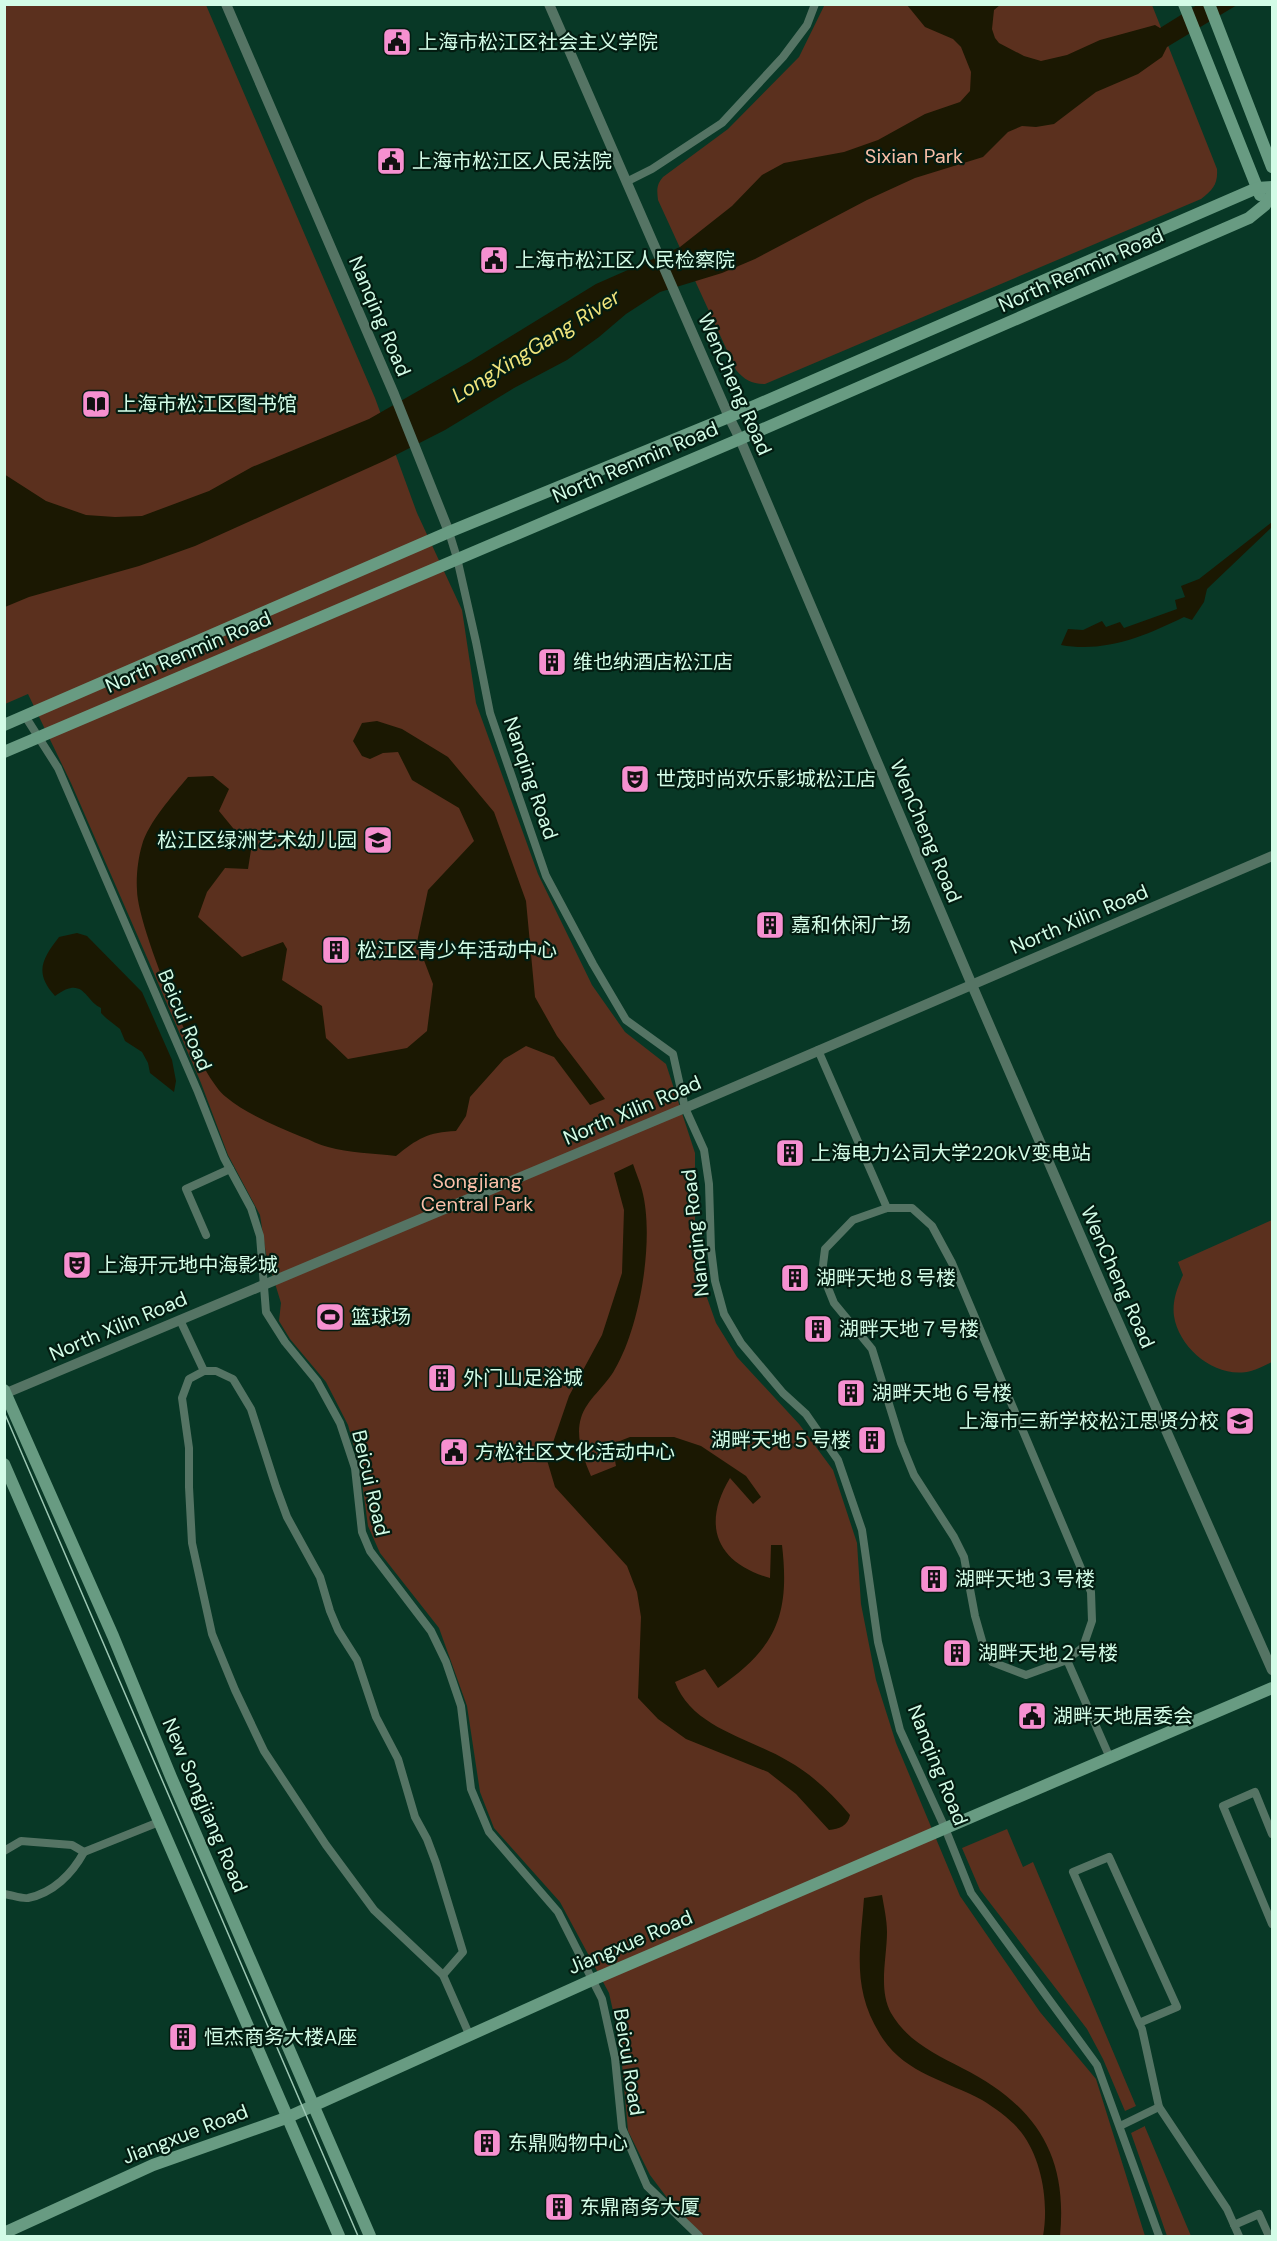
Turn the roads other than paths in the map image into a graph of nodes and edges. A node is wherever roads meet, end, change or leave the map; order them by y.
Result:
1 (226, 4) edge
2 (549, 4) edge
3 (815, 4) edge
4 (1209, 4) edge
5 (1184, 6) edge
6 (1272, 167) edge
7 (626, 182) junction
8 (1272, 187) edge
9 (1257, 188) junction
10 (1270, 203) edge
11 (729, 417) junction
12 (740, 439) junction
13 (449, 532) junction
14 (457, 558) junction
15 (25, 716) junction
16 (4, 725) edge
17 (37, 737) junction
18 (4, 752) edge
19 (1272, 856) edge
20 (972, 985) junction
21 (818, 1050) junction
22 (685, 1108) junction
23 (230, 1169) junction
24 (887, 1208) junction
25 (206, 1235) dead end
26 (265, 1284) junction
27 (180, 1320) junction
28 (204, 1371) junction
29 (5, 1392) edge
30 (4, 1464) edge
31 (1067, 1660) junction
32 (1272, 1670) edge
33 (1272, 1688) edge
34 (1110, 1758) junction
35 (159, 1822) junction
36 (945, 1828) junction
37 (1272, 1834) edge
38 (4, 1851) edge
39 (84, 1852) junction
40 (4, 1894) edge
41 (1272, 1924) edge
42 (443, 1975) junction
43 (592, 1980) junction
44 (1139, 2023) junction
45 (469, 2034) junction
46 (313, 2105) junction
47 (1159, 2107) junction
48 (286, 2118) junction
49 (1120, 2126) junction
50 (1234, 2225) junction
51 (4, 2233) edge
52 (339, 2236) edge
53 (370, 2236) edge
54 (699, 2236) edge
55 (1160, 2236) edge
56 (1239, 2236) edge
57 (1269, 2236) edge

1 - 13 street, Nanqing Road
2 - 7 street, WenCheng Road
3 - 7 street
4 - 6 main road
5 - 9 main road
7 - 11 street, WenCheng Road
8 - 9 main road, North Renmin Road
9 - 10 main road
9 - 11 main road, North Renmin Road
10 - 12 main road, North Renmin Road
11 - 12 street, WenCheng Road
11 - 13 main road, North Renmin Road
12 - 14 main road, North Renmin Road
12 - 20 street, WenCheng Road
13 - 14 street, Nanqing Road
13 - 15 main road, North Renmin Road
14 - 17 main road, North Renmin Road
14 - 22 street, Nanqing Road
15 - 16 main road, North Renmin Road
15 - 17 street, Beicui Road
17 - 18 main road, North Renmin Road
17 - 23 street, Beicui Road
19 - 20 street, North Xilin Road
20 - 21 street, North Xilin Road
20 - 32 street, WenCheng Road
21 - 22 street, North Xilin Road
21 - 24 street
22 - 26 street, North Xilin Road
22 - 36 street, Nanqing Road
23 - 25 street
23 - 26 street, Beicui Road
24 - 31 street
24 - 31 street
26 - 27 street, North Xilin Road
26 - 43 street, Beicui Road
27 - 28 street
27 - 29 street, North Xilin Road
28 - 42 street
28 - 42 street
29 - 46 main road, New Songjiang Road
30 - 35 main road
31 - 34 street
33 - 34 main road, Jiangxue Road
34 - 36 main road, Jiangxue Road
35 - 39 street
35 - 48 main road
36 - 43 main road, Jiangxue Road
36 - 49 street, Nanqing Road
37 - 41 street
38 - 39 street
39 - 40 street
42 - 45 street
43 - 45 main road, Jiangxue Road
43 - 54 street, Beicui Road
44 - 44 street
44 - 47 street
45 - 46 main road, Jiangxue Road
46 - 48 main road, Jiangxue Road
46 - 53 main road, New Songjiang Road
47 - 49 street
47 - 50 street
48 - 51 main road, Jiangxue Road
48 - 52 main road
49 - 55 street, Nanqing Road
50 - 56 street
50 - 57 street

